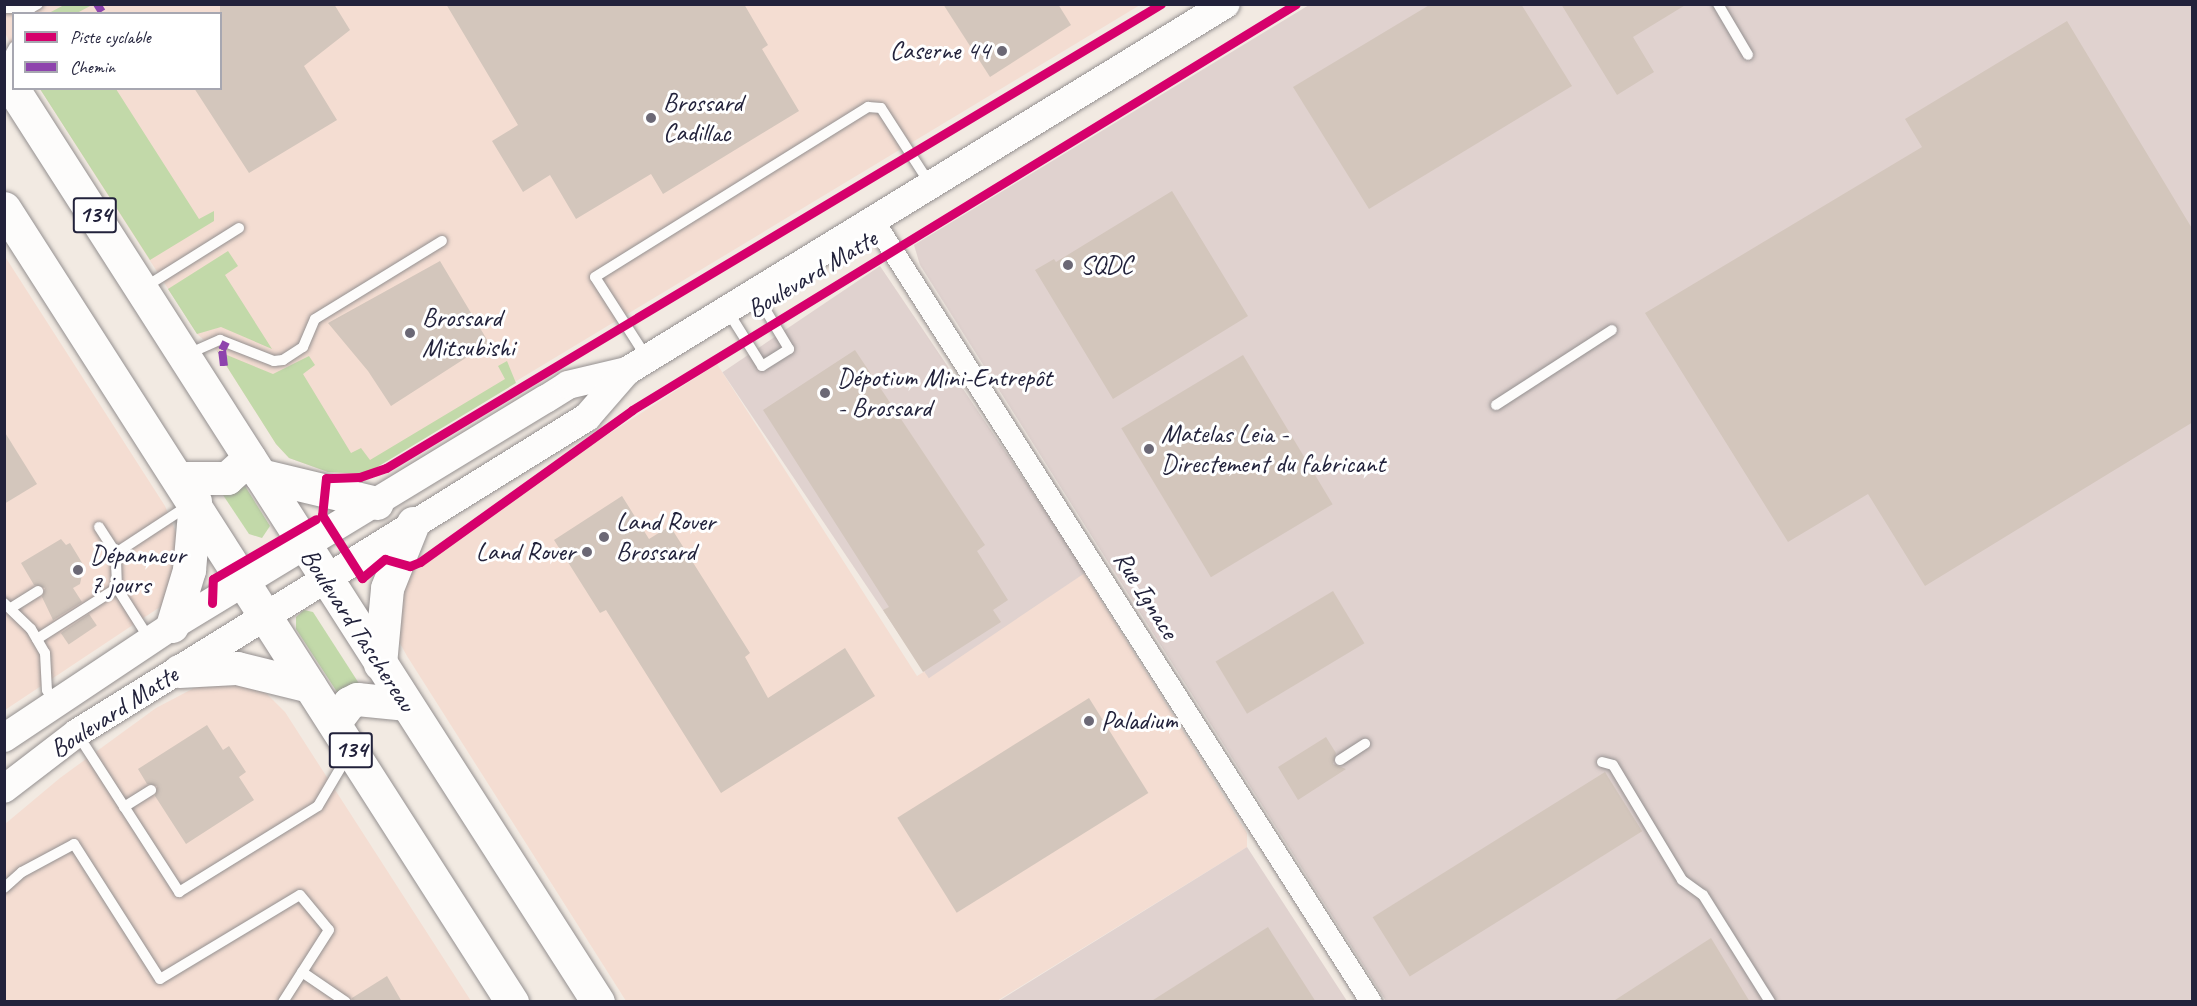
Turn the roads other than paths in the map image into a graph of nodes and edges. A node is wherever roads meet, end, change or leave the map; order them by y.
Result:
1 (1718, 4) edge
2 (4, 8) edge
3 (1211, 8) edge
4 (33, 9) edge
5 (12, 51) edge
6 (1748, 55) dead end
7 (4, 65) edge
8 (14, 90) edge
9 (930, 185) junction
10 (4, 208) edge
11 (873, 220) junction
12 (239, 228) dead end
13 (442, 241) dead end
14 (142, 289) junction
15 (755, 292) junction
16 (727, 309) junction
17 (1612, 330) dead end
18 (185, 356) junction
19 (637, 365) junction
20 (1496, 405) dead end
21 (254, 466) junction
22 (187, 489) junction
23 (377, 503) junction
24 (413, 523) junction
25 (99, 527) dead end
26 (305, 548) junction
27 (116, 553) junction
28 (324, 577) junction
29 (246, 583) junction
30 (117, 588) junction
31 (38, 591) dead end
32 (8, 606) edge
33 (266, 614) junction
34 (161, 633) junction
35 (37, 639) junction
36 (380, 664) junction
37 (179, 671) junction
38 (310, 686) junction
39 (54, 703) junction
40 (405, 704) junction
41 (77, 733) junction
42 (342, 736) junction
43 (4, 738) edge
44 (1365, 744) dead end
45 (1340, 760) dead end
46 (1602, 762) dead end
47 (4, 789) edge
48 (151, 790) dead end
49 (124, 807) junction
50 (4, 888) edge
51 (302, 972) junction
52 (329, 997) edge
53 (283, 1002) edge
54 (346, 1002) edge
55 (512, 1002) edge
56 (598, 1002) edge
57 (1371, 1002) edge
58 (1770, 1002) edge

1 - 6 lane
2 - 4 lane
3 - 9 main road, Boulevard Matte
5 - 7 lane
8 - 14 main road, Boulevard Taschereau / 134
9 - 11 main road, Boulevard Matte
9 - 19 lane
10 - 22 main road, 134
11 - 15 main road, Boulevard Matte
11 - 57 street, Rue Ignace
12 - 14 lane
13 - 18 lane
14 - 18 main road, Boulevard Taschereau / 134
15 - 16 main road, Boulevard Matte
15 - 16 lane
16 - 19 main road, Boulevard Matte
17 - 20 lane
18 - 21 main road, Boulevard Taschereau / 134
19 - 23 main road, Boulevard Matte
19 - 24 main road, Boulevard Matte
21 - 22 main road
21 - 23 main road
21 - 26 main road, Boulevard Taschereau / 134
22 - 27 lane
22 - 29 main road, 134
22 - 34 main road
23 - 26 main road, Boulevard Matte
24 - 28 main road, Boulevard Matte
24 - 36 main road
25 - 27 lane
26 - 28 main road, Boulevard Taschereau / 134
26 - 29 main road, Boulevard Matte
27 - 30 lane
28 - 33 main road, Boulevard Matte
28 - 36 main road, Boulevard Taschereau / 134
29 - 33 main road, 134
29 - 34 main road, Boulevard Matte
30 - 34 lane
30 - 35 lane
31 - 32 lane
32 - 35 lane
33 - 37 main road, Boulevard Matte
33 - 38 main road, 134
34 - 39 main road, Boulevard Matte
35 - 39 lane
36 - 40 main road, Boulevard Taschereau / 134
37 - 38 main road
37 - 41 main road, Boulevard Matte
38 - 42 main road, 134
39 - 43 main road, Boulevard Matte
40 - 42 main road
40 - 56 main road, Boulevard Taschereau / 134
41 - 47 main road, Boulevard Matte
41 - 49 lane
42 - 49 lane
42 - 55 main road, 134
44 - 45 lane
46 - 58 lane
48 - 49 lane
50 - 51 lane
51 - 52 lane
51 - 53 lane
52 - 54 lane

